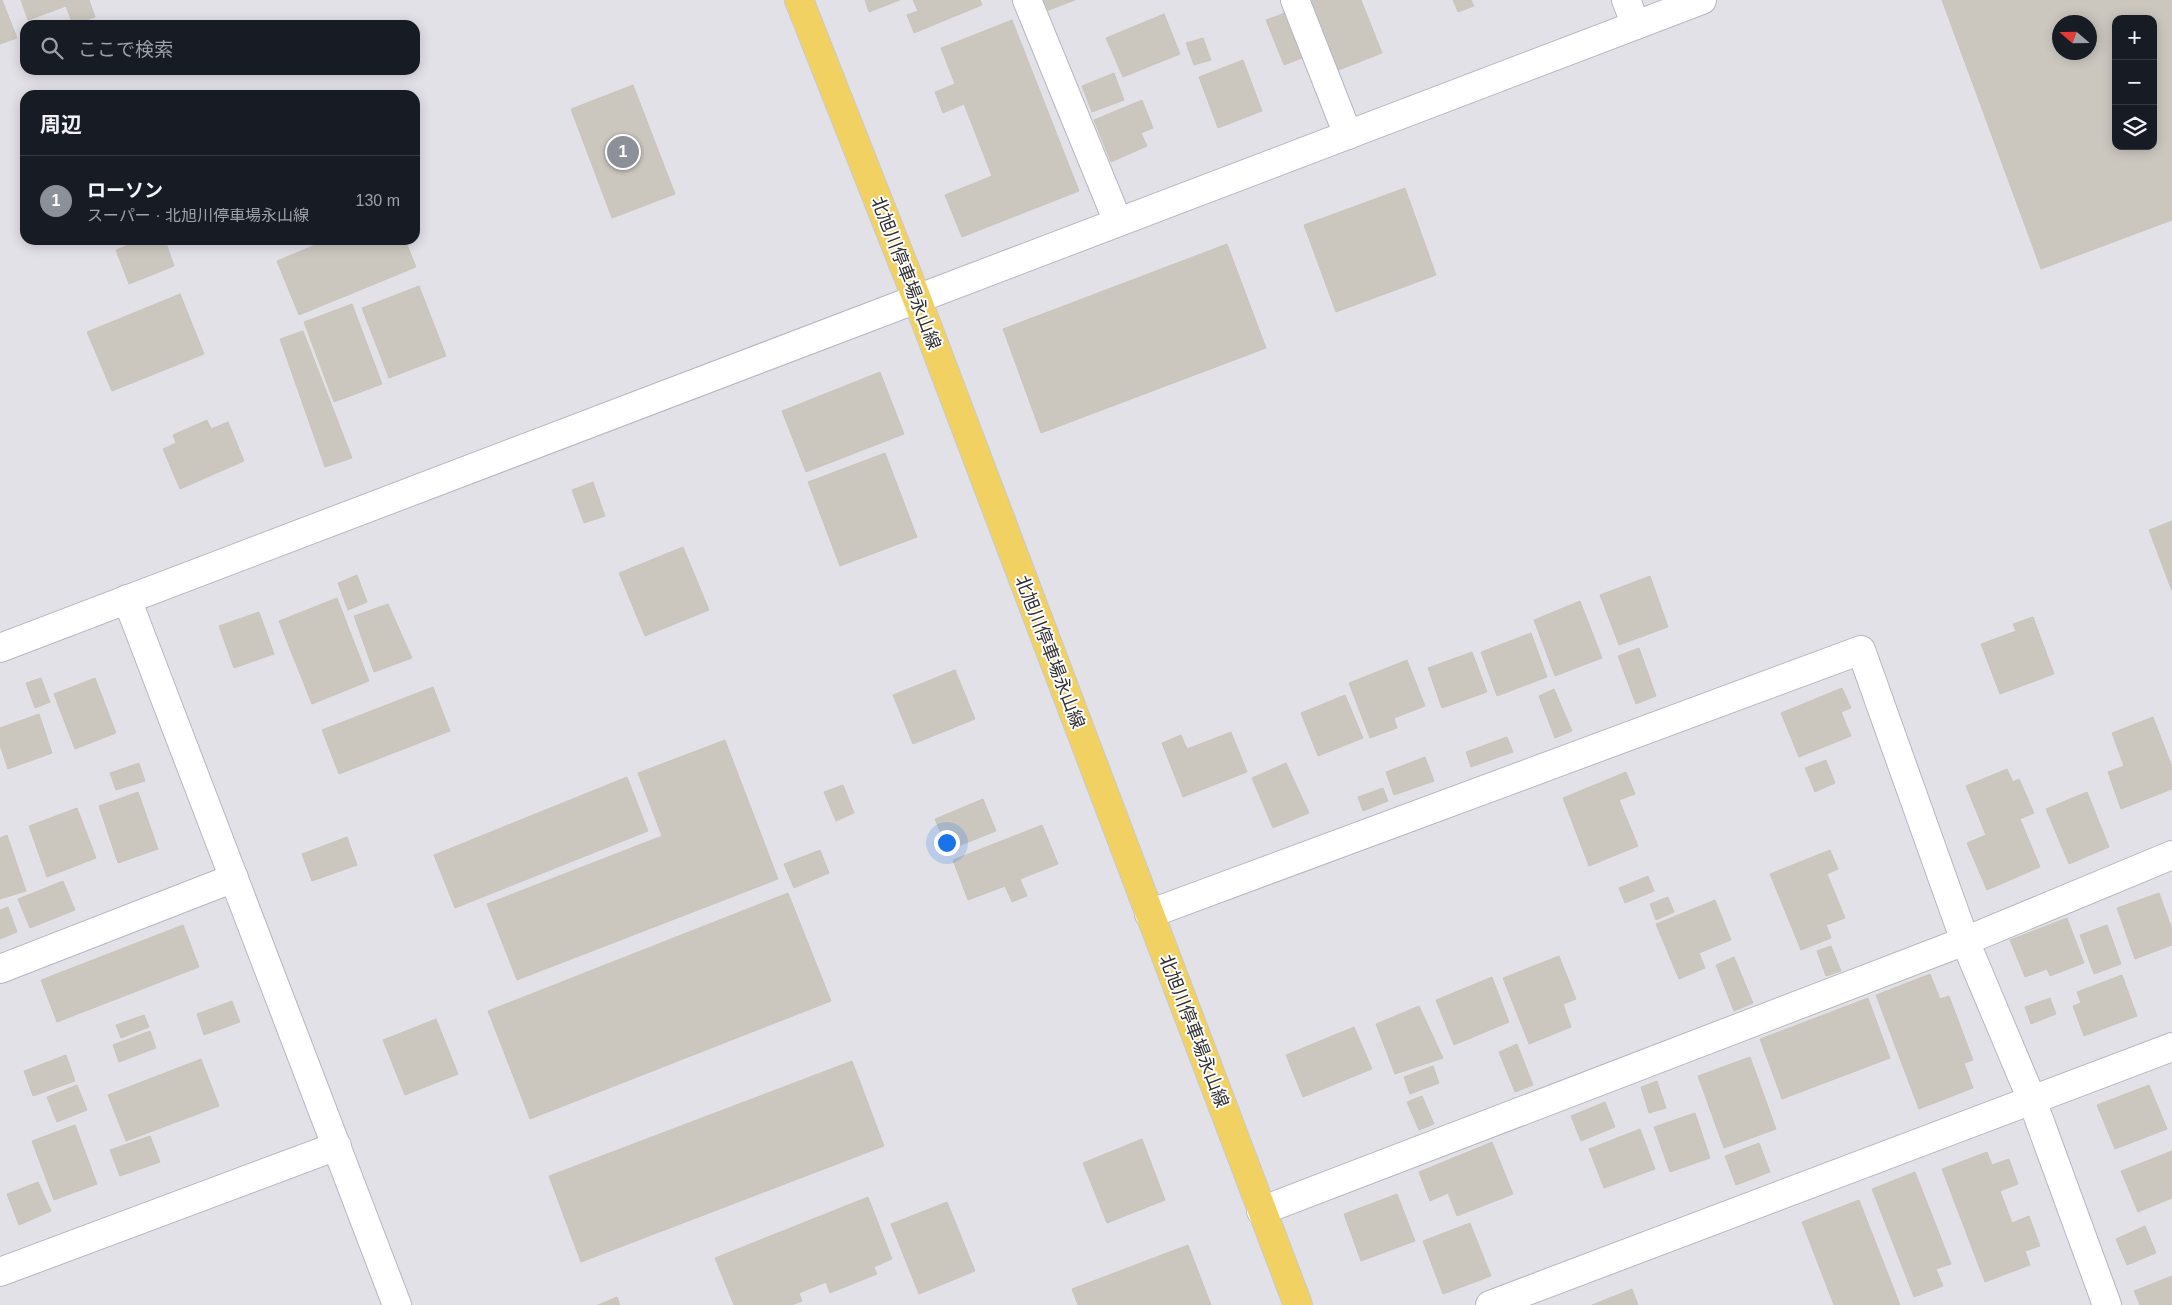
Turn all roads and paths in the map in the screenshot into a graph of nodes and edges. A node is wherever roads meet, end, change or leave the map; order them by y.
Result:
1 (799, 0) edge
2 (1027, 0) edge
3 (1295, 0) edge
4 (1702, 0) edge
5 (1631, 12) edge
6 (1348, 135) junction
7 (1118, 222) junction
8 (917, 300) junction
9 (127, 599) junction
10 (0, 648) edge
11 (2172, 855) edge
12 (234, 878) junction
13 (1150, 914) junction
14 (1965, 941) junction
15 (0, 969) edge
16 (2172, 1047) edge
17 (2032, 1100) junction
18 (337, 1146) junction
19 (1262, 1211) junction
20 (0, 1272) edge
21 (398, 1305) edge
22 (1298, 1305) edge
23 (1490, 1305) edge
24 (2107, 1305) edge

1 - 8 main road, 北旭川停車場永山線
2 - 7 street
3 - 6 street
4 - 5 street
5 - 6 street
6 - 7 street
7 - 8 street
8 - 9 street
8 - 13 main road, 北旭川停車場永山線
9 - 10 street
9 - 12 street
11 - 14 street
12 - 15 street
12 - 18 street
13 - 14 street
13 - 19 main road, 北旭川停車場永山線
14 - 17 street
14 - 19 street
16 - 17 street
17 - 23 street
17 - 24 street
18 - 20 street
18 - 21 street
19 - 22 main road, 北旭川停車場永山線

